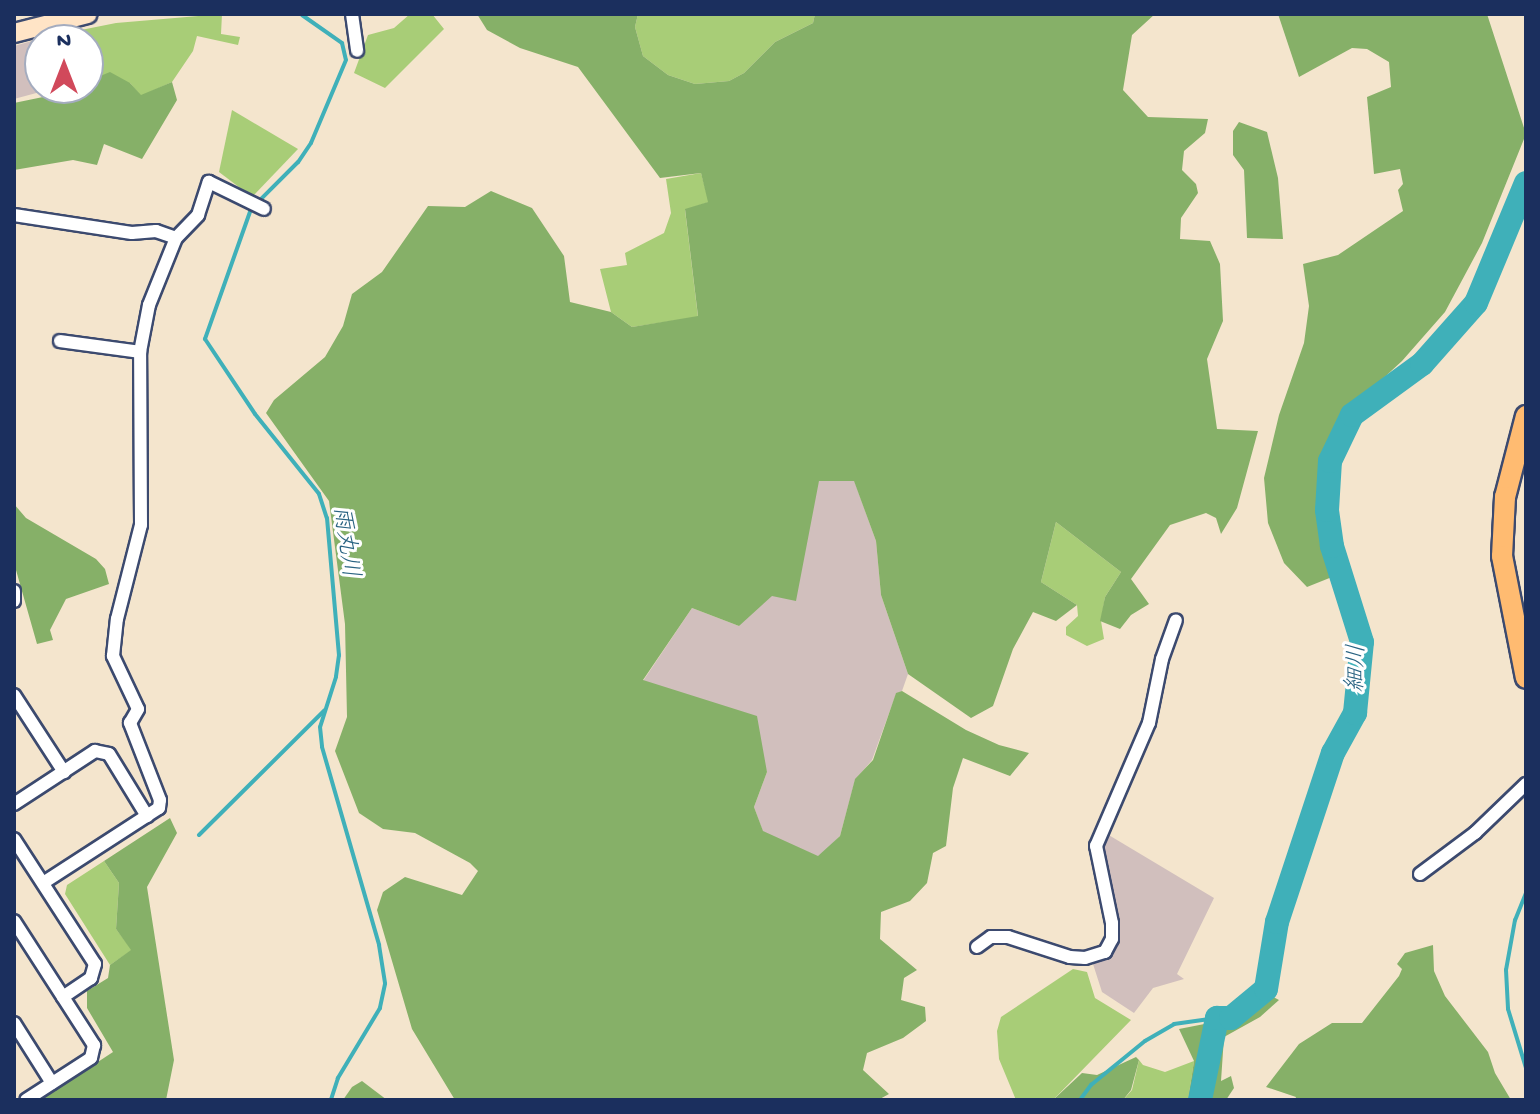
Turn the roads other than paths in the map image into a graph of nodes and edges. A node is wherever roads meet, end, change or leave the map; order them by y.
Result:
1 (88, 14) edge
2 (352, 14) edge
3 (14, 33) edge
4 (357, 51) dead end
5 (258, 205) dead end
6 (14, 215) edge
7 (176, 238) junction
8 (60, 341) dead end
9 (140, 352) junction
10 (1526, 416) edge
11 (14, 591) edge
12 (14, 601) edge
13 (1176, 620) dead end
14 (1526, 678) edge
15 (14, 695) edge
16 (64, 772) junction
17 (1526, 784) edge
18 (14, 804) edge
19 (147, 816) junction
20 (14, 839) edge
21 (1420, 874) dead end
22 (43, 883) junction
23 (14, 921) edge
24 (977, 947) dead end
25 (63, 997) junction
26 (14, 1023) edge
27 (52, 1083) junction
28 (26, 1100) edge

1 - 3 main road
2 - 4 street
5 - 7 street
6 - 7 street
7 - 9 street
8 - 9 street
9 - 19 street
10 - 14 main road
11 - 12 street
13 - 24 street
15 - 16 street
16 - 18 street
16 - 19 street
17 - 21 street
19 - 22 street
20 - 22 street
22 - 25 street
23 - 25 street
25 - 27 street
26 - 27 street
27 - 28 street

